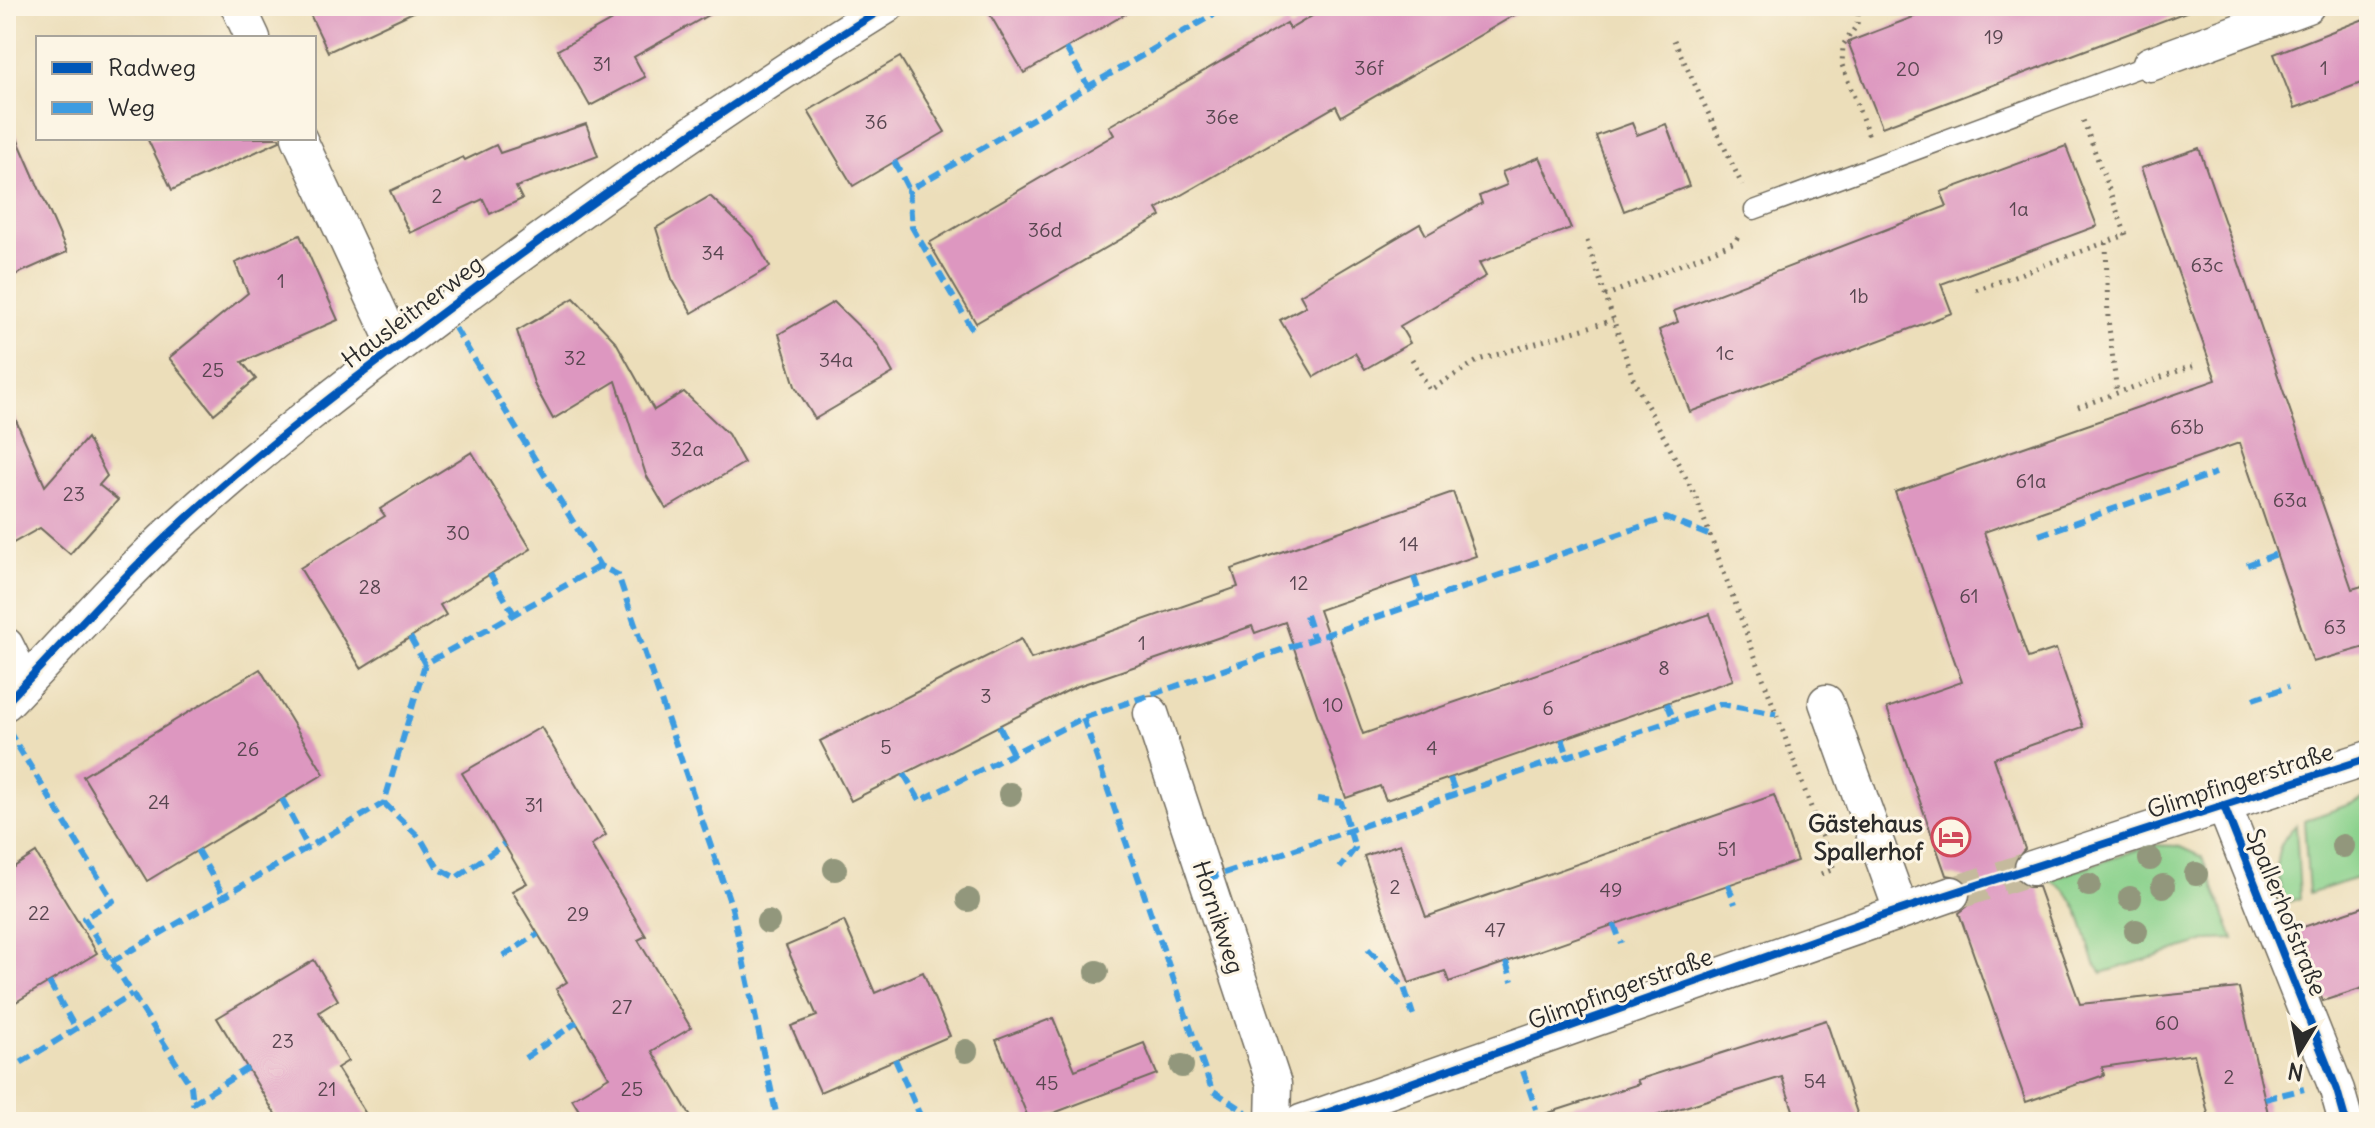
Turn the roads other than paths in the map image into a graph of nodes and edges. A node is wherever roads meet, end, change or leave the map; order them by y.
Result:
1 (238, 6) edge
2 (887, 6) edge
3 (2307, 6) edge
4 (252, 36) edge
5 (2150, 64) joint
6 (300, 140) edge
7 (1754, 210) road end
8 (396, 347) junction
9 (6, 645) edge
10 (16, 693) edge
11 (1826, 702) dead end
12 (1151, 713) dead end
13 (2369, 758) edge
14 (2224, 806) junction
15 (2032, 868) tunnel mouth
16 (1952, 894) tunnel mouth
17 (1901, 910) junction
18 (1273, 1122) edge
19 (1301, 1122) edge
20 (2346, 1122) edge

1 - 4 street
2 - 8 street, Hausleitnerweg
3 - 5 street
5 - 7 lane
6 - 8 street
8 - 10 street, Hausleitnerweg
9 - 10 street
11 - 17 street
12 - 18 street, Hornikweg
13 - 14 street, Glimpfingerstraße
14 - 15 street, Glimpfingerstraße
14 - 20 street, Spallerhofstraße
16 - 17 street, Glimpfingerstraße
17 - 19 street, Glimpfingerstraße

